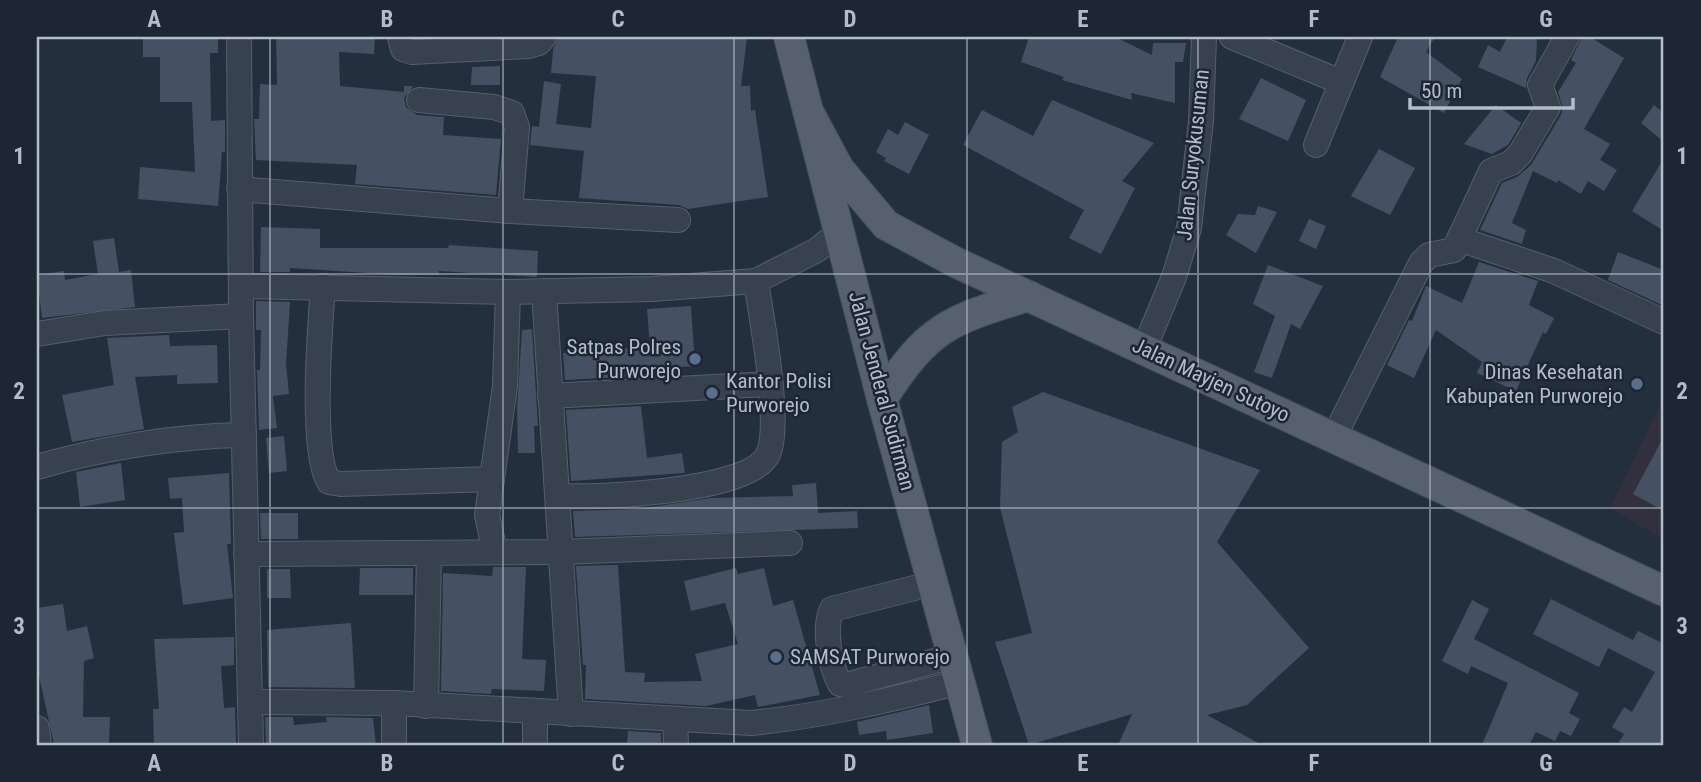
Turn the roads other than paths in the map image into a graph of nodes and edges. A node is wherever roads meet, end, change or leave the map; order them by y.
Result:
1 (239, 37) edge
2 (400, 37) edge
3 (544, 37) edge
4 (789, 37) edge
5 (1204, 37) edge
6 (1232, 37) edge
7 (1360, 37) edge
8 (1567, 37) edge
9 (448, 43) edge
10 (1340, 82) junction
11 (419, 100) dead end
12 (808, 111) junction
13 (1316, 145) dead end
14 (239, 189) junction
15 (510, 211) junction
16 (678, 220) dead end
17 (839, 232) junction
18 (1459, 239) junction
19 (756, 282) junction
20 (242, 286) junction
21 (323, 286) junction
22 (544, 291) junction
23 (508, 292) junction
24 (1029, 296) junction
25 (241, 316) junction
26 (1664, 322) edge
27 (37, 334) edge
28 (1144, 349) junction
29 (770, 384) junction
30 (550, 396) junction
31 (882, 399) junction
32 (244, 435) junction
33 (1334, 437) junction
34 (37, 467) edge
35 (491, 479) junction
36 (558, 496) junction
37 (790, 543) dead end
38 (495, 552) junction
39 (561, 552) junction
40 (429, 553) junction
41 (246, 554) junction
42 (934, 583) junction
43 (1664, 591) edge
44 (957, 669) junction
45 (250, 702) junction
46 (394, 703) junction
47 (426, 706) junction
48 (535, 713) junction
49 (571, 714) junction
50 (675, 720) junction
51 (37, 728) edge
52 (39, 745) edge
53 (251, 745) edge
54 (394, 745) edge
55 (535, 745) edge
56 (676, 745) edge
57 (977, 745) edge

1 - 14 street
2 - 9 street
3 - 9 street
4 - 12 main road, Jalan Jenderal Sudirman
5 - 28 street, Jalan Suryokusuman
6 - 10 street
7 - 10 street
8 - 18 street
10 - 13 street
11 - 15 street
12 - 17 main road, Jalan Jenderal Sudirman
12 - 24 main road, Jalan Mayjen Sutoyo
14 - 15 street
14 - 20 street
15 - 16 street
17 - 19 street
17 - 31 main road, Jalan Jenderal Sudirman
18 - 26 street
18 - 33 street
19 - 22 street
19 - 29 street
20 - 21 street
20 - 25 street
21 - 23 street
21 - 35 street
22 - 23 street
22 - 30 street
23 - 35 street
24 - 28 main road, Jalan Mayjen Sutoyo
24 - 31 main road
25 - 27 street
25 - 32 street
28 - 33 main road, Jalan Mayjen Sutoyo
29 - 30 street
29 - 36 street
30 - 36 street
31 - 42 main road, Jalan Jenderal Sudirman
32 - 34 street
32 - 41 street
33 - 43 main road, Jalan Mayjen Sutoyo
35 - 38 street
36 - 39 street
37 - 39 street
38 - 39 street
38 - 40 street
39 - 49 street
40 - 41 street
40 - 47 street
41 - 45 street
42 - 44 main road, Jalan Jenderal Sudirman
42 - 44 street
44 - 50 street
44 - 57 main road, Jalan Jenderal Sudirman
45 - 46 street
45 - 53 street
46 - 47 street
46 - 54 street
47 - 48 street
48 - 49 street
48 - 55 street
49 - 50 street
50 - 56 street
51 - 52 street

